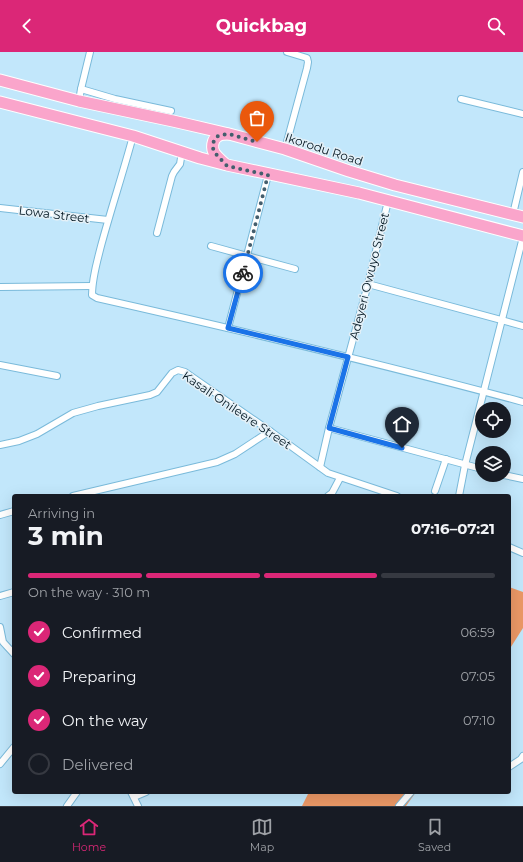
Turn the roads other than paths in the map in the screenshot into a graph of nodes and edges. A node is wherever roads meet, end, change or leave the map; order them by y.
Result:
1 (90, 52) edge
2 (287, 52) edge
3 (0, 80) edge
4 (80, 89) junction
5 (461, 99) dead end
6 (0, 102) edge
7 (79, 102) junction
8 (171, 110) dead end
9 (523, 114) edge
10 (229, 134) junction
11 (134, 136) junction
12 (285, 149) junction
13 (182, 152) junction
14 (227, 166) junction
15 (523, 172) edge
16 (268, 175) junction
17 (388, 201) junction
18 (0, 208) edge
19 (518, 216) edge
20 (108, 220) junction
21 (157, 233) dead end
22 (523, 237) edge
23 (211, 246) dead end
24 (247, 256) junction
25 (295, 269) dead end
26 (368, 284) junction
27 (0, 286) edge
28 (92, 286) junction
29 (502, 320) junction
30 (523, 326) edge
31 (228, 328) junction
32 (348, 357) junction
33 (0, 365) edge
34 (57, 376) dead end
35 (484, 392) junction
36 (523, 402) edge
37 (329, 428) junction
38 (270, 431) junction
39 (0, 445) edge
40 (446, 460) junction
41 (465, 465) junction
42 (320, 467) junction
43 (475, 467) edge
44 (511, 476) edge
45 (340, 478) junction
46 (523, 479) edge
47 (435, 491) dead end
48 (82, 494) edge
49 (330, 494) edge
50 (391, 494) edge
51 (459, 494) edge
52 (12, 512) edge
53 (0, 515) edge
54 (511, 548) edge
55 (523, 553) edge
56 (12, 593) edge
57 (0, 596) edge
58 (0, 627) edge
59 (1, 644) edge
60 (12, 652) edge
61 (12, 749) edge
62 (523, 756) edge
63 (0, 764) edge
64 (511, 766) edge
65 (76, 794) edge
66 (132, 794) edge
67 (409, 794) edge
68 (68, 806) edge
69 (138, 806) edge
70 (399, 806) edge

1 - 4 street
2 - 12 street
3 - 7 highway, Ikorodu Road
4 - 7 street
4 - 8 street
5 - 9 street
6 - 11 highway
7 - 10 highway, Ikorodu Road
10 - 12 highway, Ikorodu Road
10 - 14 highway
11 - 13 highway
11 - 20 street
12 - 19 highway, Ikorodu Road
13 - 14 highway
13 - 21 street
14 - 16 highway
15 - 19 street
16 - 17 highway
16 - 24 street
17 - 22 highway
17 - 26 street, Adeyeri Owuyo Street
18 - 20 street, Lowa Street
20 - 28 street
22 - 29 street
23 - 24 street
24 - 25 street
24 - 31 street
26 - 29 street
26 - 32 street, Adeyeri Owuyo Street
27 - 28 street
28 - 31 street
29 - 30 street
29 - 35 street
31 - 32 street
32 - 35 street
32 - 37 street, Adeyeri Owuyo Street
33 - 34 street
35 - 36 street
35 - 41 street
37 - 40 street
37 - 42 street, Adeyeri Owuyo Street
38 - 39 street, Kasali Onileere Street
38 - 42 street, Kasali Onileere Street
38 - 48 street
40 - 41 street
40 - 47 street
41 - 43 street
41 - 51 street
42 - 45 street, Kasali Onileere Street
44 - 46 street
45 - 49 street
45 - 50 street, Kasali Onileere Street
52 - 53 street
54 - 55 street
56 - 57 street
58 - 59 street
59 - 60 street
61 - 63 street
62 - 64 street
65 - 68 street
66 - 69 street
67 - 70 street

